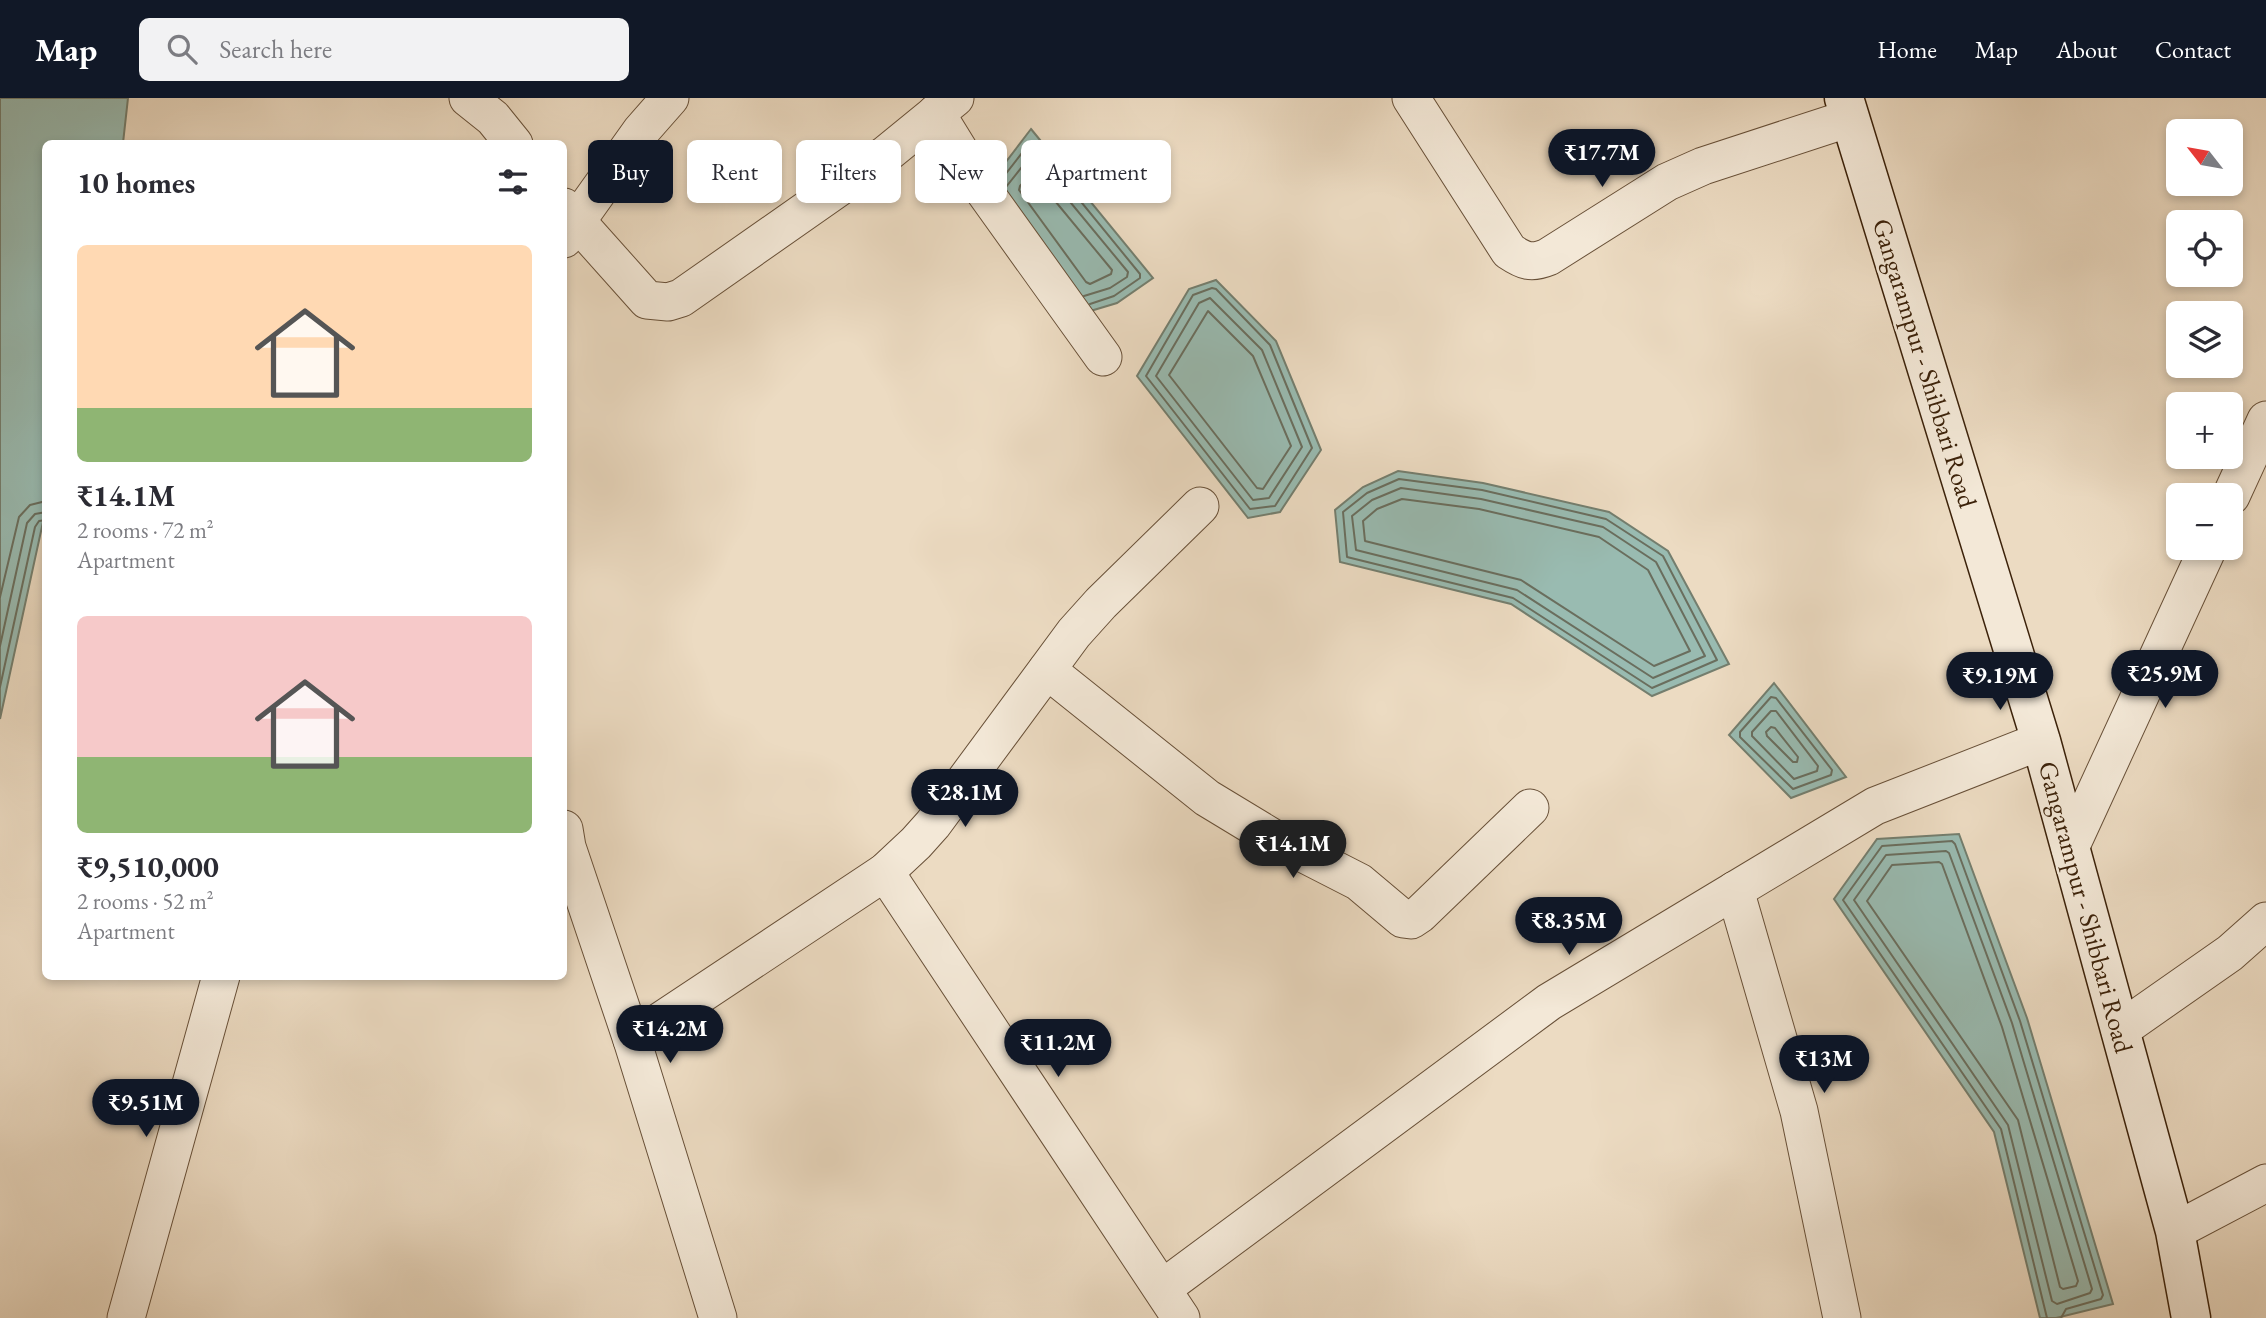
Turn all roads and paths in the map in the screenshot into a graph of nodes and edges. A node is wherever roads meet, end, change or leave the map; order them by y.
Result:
1 (468, 98) edge
2 (670, 98) edge
3 (1411, 98) edge
4 (945, 105) edge
5 (1847, 108) edge
6 (511, 140) edge
7 (567, 222) edge
8 (1103, 357) dead end
9 (2266, 420) edge
10 (2237, 483) edge
11 (1200, 506) dead end
12 (2202, 560) edge
13 (1046, 670) junction
14 (2041, 741) junction
15 (1530, 808) dead end
16 (567, 847) edge
17 (2070, 848) junction
18 (885, 872) junction
19 (1735, 890) junction
20 (2266, 921) edge
21 (220, 980) edge
22 (2120, 1030) junction
23 (632, 1040) junction
24 (2266, 1183) edge
25 (2175, 1231) junction
26 (1172, 1303) edge
27 (125, 1318) edge
28 (718, 1318) edge
29 (1842, 1318) edge
30 (2192, 1318) edge

1 - 6 street
2 - 7 street
3 - 5 street
4 - 7 street
4 - 8 street
5 - 14 main road, Gangarampur - Shibbari Road
9 - 10 street
11 - 13 street
12 - 17 street
13 - 15 street
13 - 18 street
14 - 17 main road, Gangarampur - Shibbari Road
14 - 19 street
16 - 23 street
17 - 22 main road, Gangarampur - Shibbari Road
18 - 23 street
18 - 26 street
19 - 26 street
19 - 29 street
20 - 22 street
21 - 27 street
22 - 25 main road, Gangarampur - Shibbari Road
23 - 28 street
24 - 25 street
25 - 30 main road, Gangarampur - Shibbari Road

